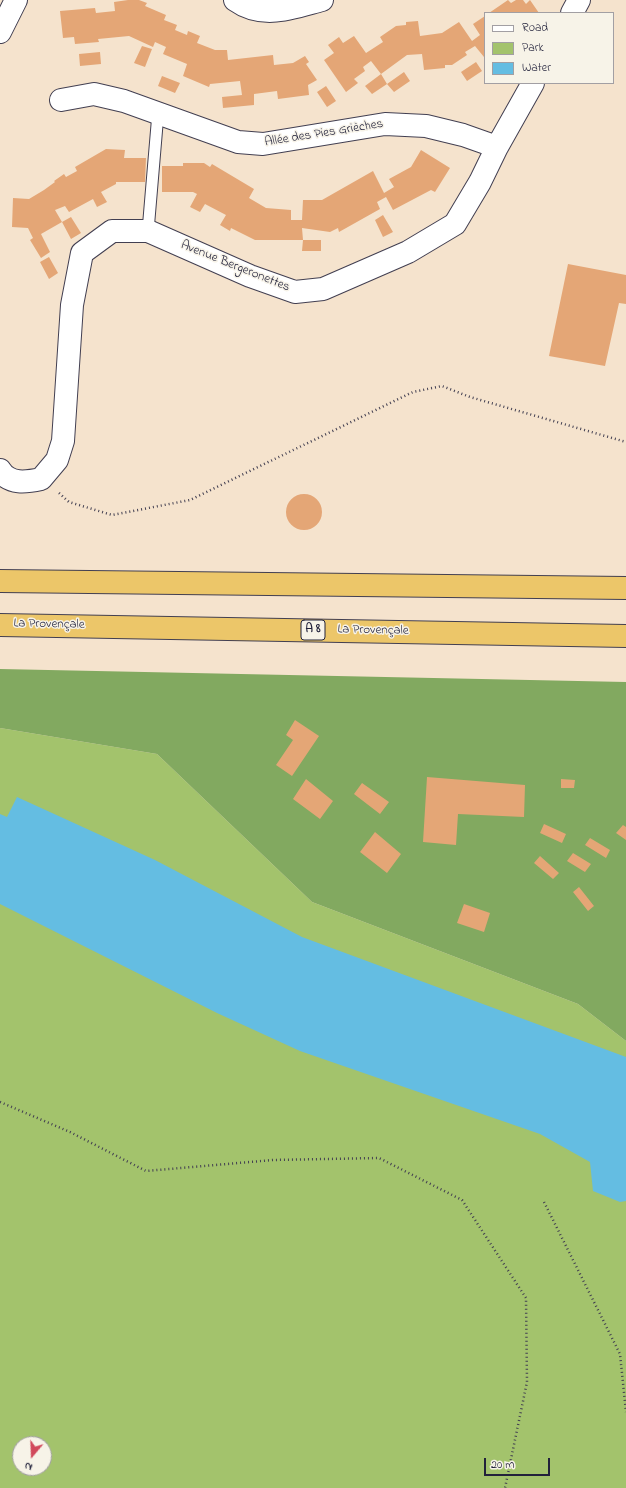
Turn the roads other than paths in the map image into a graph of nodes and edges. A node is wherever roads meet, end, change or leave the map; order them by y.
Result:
1 (16, 0) edge
2 (235, 0) edge
3 (322, 0) edge
4 (579, 0) edge
5 (573, 12) edge
6 (0, 32) edge
7 (532, 84) edge
8 (61, 100) dead end
9 (158, 114) junction
10 (497, 147) junction
11 (148, 231) junction
12 (0, 470) edge
13 (0, 581) edge
14 (626, 588) edge
15 (0, 624) edge
16 (626, 636) edge

1 - 6 street
2 - 3 street
4 - 5 street
7 - 10 street, Avenue Bergeronettes
8 - 9 street, Allée des Pies Grièches
9 - 10 street, Allée des Pies Grièches
9 - 11 lane
10 - 11 street, Avenue Bergeronettes
11 - 12 street, Avenue Bergeronettes
13 - 14 highway
15 - 16 highway, La Provençale / A 8

